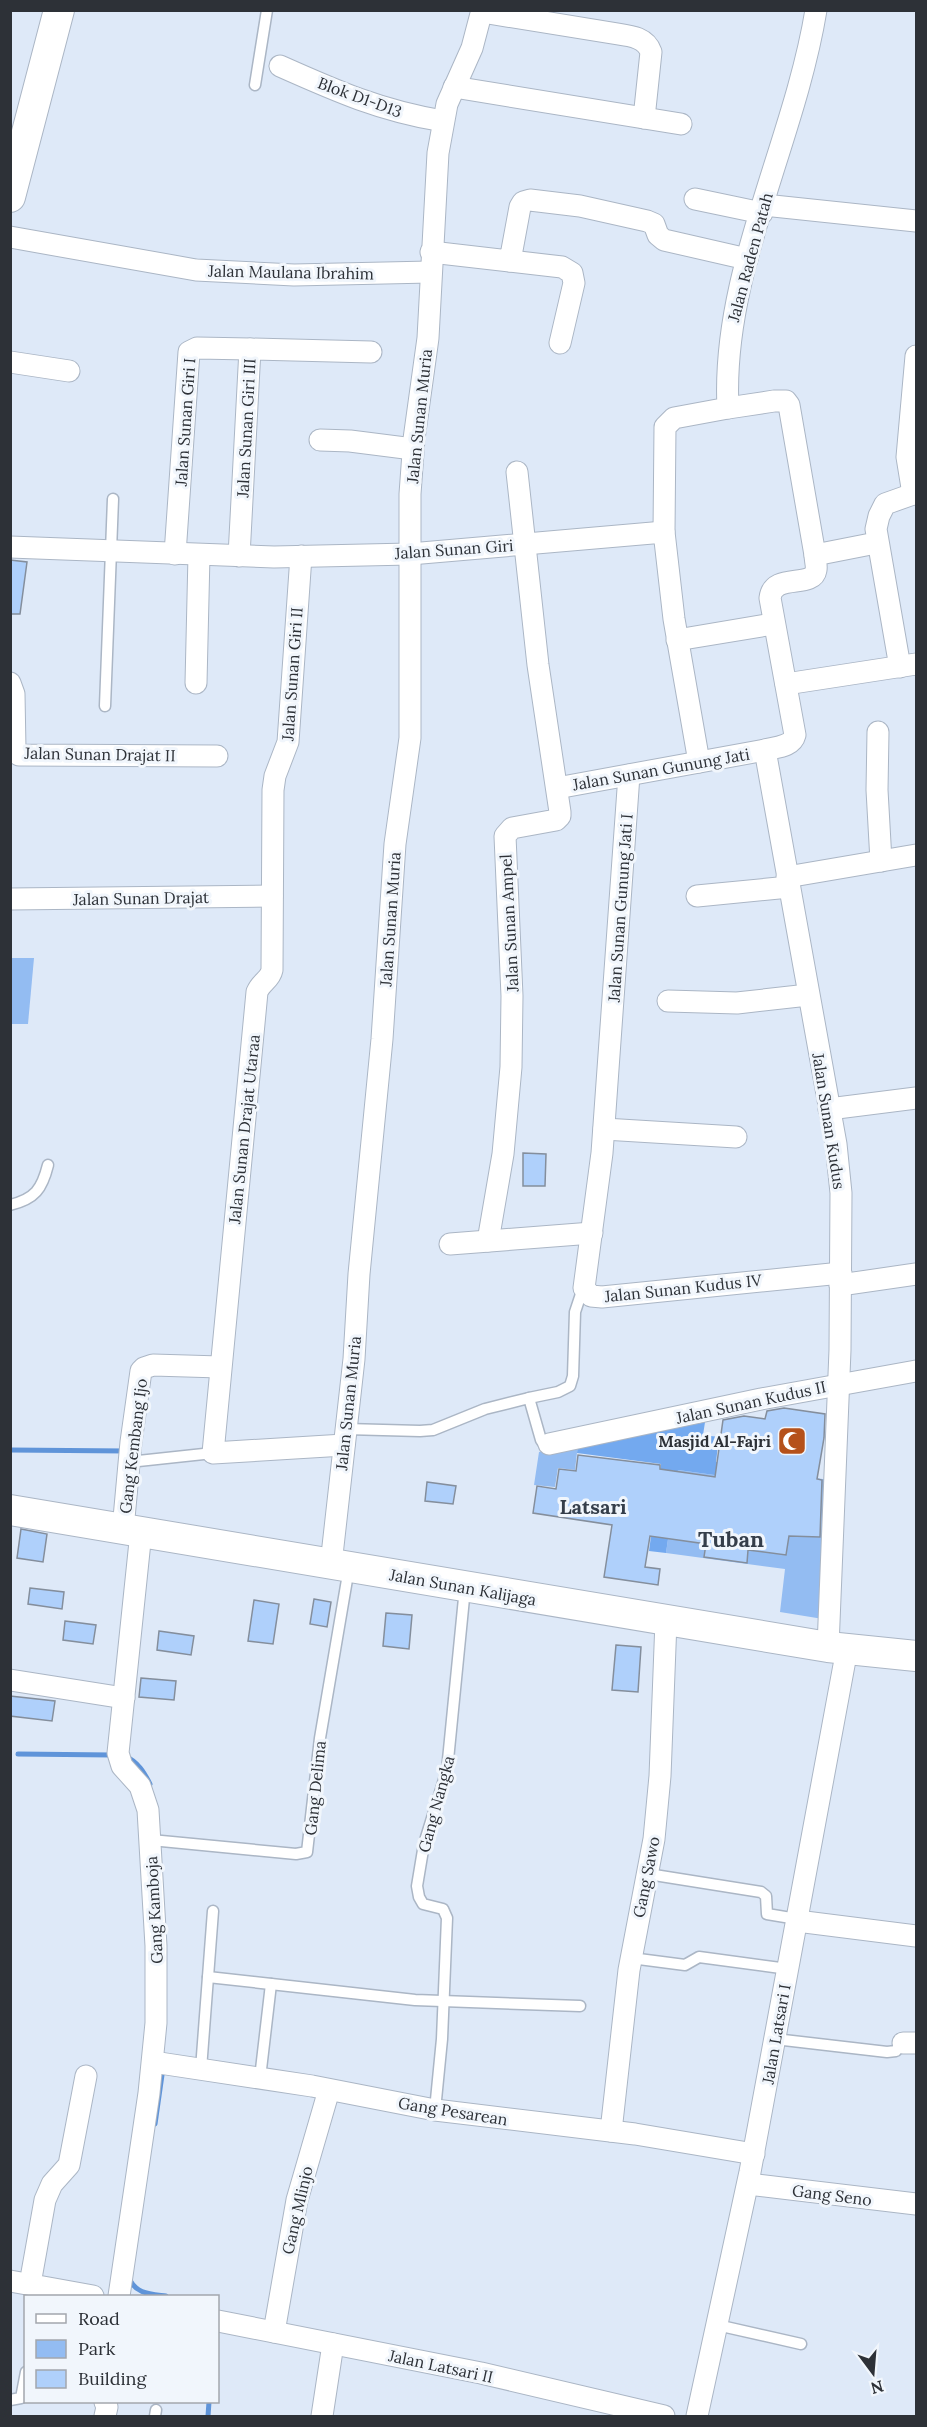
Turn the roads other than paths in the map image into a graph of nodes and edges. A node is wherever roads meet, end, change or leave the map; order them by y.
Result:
1 (59, 10) edge
2 (267, 10) edge
3 (816, 10) edge
4 (482, 11) edge
5 (280, 66) dead end
6 (255, 85) dead end
7 (454, 87) junction
8 (644, 118) junction
9 (443, 121) junction
10 (681, 124) dead end
11 (10, 197) edge
12 (695, 200) dead end
13 (763, 209) junction
14 (916, 221) edge
15 (10, 237) edge
16 (747, 260) junction
17 (510, 261) junction
18 (431, 262) junction
19 (560, 343) dead end
20 (250, 349) junction
21 (371, 352) dead end
22 (916, 356) edge
23 (10, 362) edge
24 (69, 371) dead end
25 (728, 408) junction
26 (320, 440) dead end
27 (413, 448) junction
28 (517, 472) dead end
29 (915, 493) edge
30 (113, 499) dead end
31 (664, 532) junction
32 (876, 543) junction
33 (524, 544) junction
34 (10, 547) edge
35 (110, 551) junction
36 (175, 554) junction
37 (410, 554) junction
38 (199, 555) junction
39 (815, 555) junction
40 (239, 556) junction
41 (301, 556) junction
42 (773, 624) junction
43 (677, 640) junction
44 (908, 666) edge
45 (10, 683) edge
46 (196, 683) dead end
47 (786, 684) junction
48 (105, 706) dead end
49 (878, 732) dead end
50 (765, 750) junction
51 (217, 756) dead end
52 (699, 762) junction
53 (629, 775) junction
54 (557, 788) junction
55 (916, 855) edge
56 (881, 861) junction
57 (788, 882) junction
58 (272, 896) junction
59 (698, 896) dead end
60 (10, 899) edge
61 (808, 995) junction
62 (668, 1001) dead end
63 (610, 1040) joint
64 (916, 1098) edge
65 (829, 1108) junction
66 (604, 1130) junction
67 (736, 1137) dead end
68 (48, 1165) dead end
69 (10, 1205) edge
70 (592, 1233) junction
71 (489, 1241) junction
72 (450, 1244) dead end
73 (916, 1274) edge
74 (840, 1279) junction
75 (584, 1285) junction
76 (220, 1367) junction
77 (916, 1371) edge
78 (838, 1384) junction
79 (528, 1398) junction
80 (345, 1437) junction
81 (549, 1444) joint
82 (213, 1453) junction
83 (130, 1455) junction
84 (10, 1510) edge
85 (132, 1531) junction
86 (340, 1566) junction
87 (465, 1587) junction
88 (666, 1621) junction
89 (837, 1648) junction
90 (916, 1656) edge
91 (10, 1680) edge
92 (124, 1698) junction
93 (151, 1840) junction
94 (648, 1874) junction
95 (213, 1911) dead end
96 (797, 1920) junction
97 (916, 1936) edge
98 (631, 1958) junction
99 (788, 1969) junction
100 (208, 1977) junction
101 (271, 1984) junction
102 (444, 2001) junction
103 (580, 2006) dead end
104 (775, 2039) junction
105 (910, 2043) edge
106 (153, 2062) junction
107 (201, 2069) junction
108 (86, 2076) dead end
109 (260, 2078) junction
110 (329, 2090) junction
111 (435, 2110) junction
112 (610, 2131) junction
113 (754, 2154) junction
114 (748, 2184) junction
115 (916, 2204) edge
116 (29, 2287) edge
117 (86, 2295) edge
118 (119, 2295) edge
119 (219, 2321) edge
120 (717, 2325) junction
121 (274, 2332) junction
122 (333, 2344) junction
123 (801, 2344) dead end
124 (24, 2382) edge
125 (10, 2400) edge
126 (322, 2416) edge
127 (664, 2416) edge
128 (698, 2416) edge

1 - 11 main road
2 - 6 lane
3 - 13 street, Jalan Raden Patah
4 - 7 street, Jalan Sunan Muria
4 - 8 street
5 - 9 street, Blok D1-D13
7 - 8 street
7 - 9 street, Jalan Sunan Muria
8 - 10 street
9 - 18 street, Jalan Sunan Muria
12 - 13 street
13 - 14 street
13 - 16 street, Jalan Raden Patah
15 - 18 street, Jalan Maulana Ibrahim
16 - 17 street
16 - 25 street, Jalan Raden Patah
17 - 18 street, Jalan Maulana Ibrahim
17 - 19 street, Jalan Maulana Ibrahim
18 - 27 street, Jalan Sunan Muria
20 - 21 street, Jalan Sunan Giri III
20 - 36 street, Jalan Sunan Giri I
20 - 40 street, Jalan Sunan Giri III
22 - 29 street
23 - 24 street
25 - 31 street
25 - 39 street
26 - 27 street
27 - 37 street, Jalan Sunan Muria
28 - 33 street, Jalan Sunan Ampel
29 - 32 street
30 - 35 lane
31 - 33 street, Jalan Sunan Giri
31 - 43 street
32 - 39 street
32 - 44 street
33 - 37 street, Jalan Sunan Giri
33 - 54 street, Jalan Sunan Ampel
34 - 35 street, Jalan Sunan Giri
35 - 36 street, Jalan Sunan Giri
35 - 48 lane
36 - 38 street, Jalan Sunan Giri
37 - 41 street, Jalan Sunan Giri
37 - 80 street, Jalan Sunan Muria
38 - 40 street, Jalan Sunan Giri
38 - 46 street
39 - 42 street
40 - 41 street, Jalan Sunan Giri
41 - 58 street, Jalan Sunan Giri II
42 - 43 street
42 - 47 street
43 - 52 street
44 - 47 street
45 - 51 street, Jalan Sunan Drajat II
47 - 50 street
49 - 56 street
50 - 52 street, Jalan Sunan Gunung Jati
50 - 57 street, Jalan Sunan Kudus
52 - 53 street, Jalan Sunan Gunung Jati
53 - 54 street, Jalan Sunan Gunung Jati
53 - 63 street, Jalan Sunan Gunung Jati I
54 - 71 street, Jalan Sunan Ampel
55 - 56 street
56 - 57 street
57 - 59 street
57 - 61 street, Jalan Sunan Kudus
58 - 60 street, Jalan Sunan Drajat
58 - 76 street, Jalan Sunan Drajat Utaraa
61 - 62 street
61 - 65 street, Jalan Sunan Kudus
63 - 66 street, Jalan Sunan Kudus IV
64 - 65 street
65 - 74 street, Jalan Sunan Kudus
66 - 67 street
66 - 70 street, Jalan Sunan Kudus IV
68 - 69 lane
70 - 71 street
70 - 75 street, Jalan Sunan Kudus IV
71 - 72 street
73 - 74 street
74 - 75 street, Jalan Sunan Kudus IV
74 - 78 street, Jalan Sunan Kudus
75 - 79 lane
76 - 82 street, Jalan Sunan Drajat Utaraa
76 - 83 street, Gang Kembang Ijo
77 - 78 street, Jalan Sunan Kudus II
78 - 81 street, Jalan Sunan Kudus II
78 - 89 street, Jalan Sunan Kudus
79 - 80 lane
79 - 81 lane, Jalan Sunan Kudus II
80 - 82 street
80 - 86 street, Jalan Sunan Muria
82 - 83 lane
83 - 85 street, Gang Kembang Ijo
84 - 85 main road, Jalan Sunan Kalijaga
85 - 86 main road, Jalan Sunan Kalijaga
85 - 92 street, Gang Kamboja
86 - 87 main road, Jalan Sunan Kalijaga
86 - 93 lane, Gang Delima
87 - 88 main road, Jalan Sunan Kalijaga
87 - 102 lane, Gang Nangka
88 - 89 main road, Jalan Sunan Kalijaga
88 - 94 street, Gang Sawo
89 - 90 main road, Jalan Sunan Kalijaga
89 - 96 street, Jalan Latsari I
91 - 92 street
92 - 93 street, Gang Kamboja
93 - 106 street, Gang Kamboja
94 - 96 lane
94 - 98 street, Gang Sawo
95 - 100 lane
96 - 97 street
96 - 99 street, Jalan Latsari I
98 - 99 lane
98 - 112 street, Gang Sawo
99 - 104 street, Jalan Latsari I
100 - 101 lane
100 - 107 lane
101 - 102 lane
101 - 109 lane
102 - 103 lane
102 - 111 lane, Gang Nangka
104 - 105 lane
104 - 113 street, Jalan Latsari I
106 - 107 street, Gang Pesarean
106 - 118 street, Gang Kamboja
107 - 109 street, Gang Pesarean
108 - 116 street
109 - 110 street, Gang Pesarean
110 - 111 street, Gang Pesarean
110 - 121 street, Gang Mlinjo
111 - 112 street, Gang Pesarean
112 - 113 street, Gang Pesarean
113 - 114 street, Jalan Latsari I
114 - 115 street, Gang Seno
114 - 120 street, Jalan Latsari I
116 - 117 street
119 - 121 street, Jalan Latsari II
120 - 123 lane
120 - 128 street, Jalan Latsari I
121 - 122 street, Jalan Latsari II
122 - 126 street
122 - 127 street, Jalan Latsari II
124 - 125 lane

